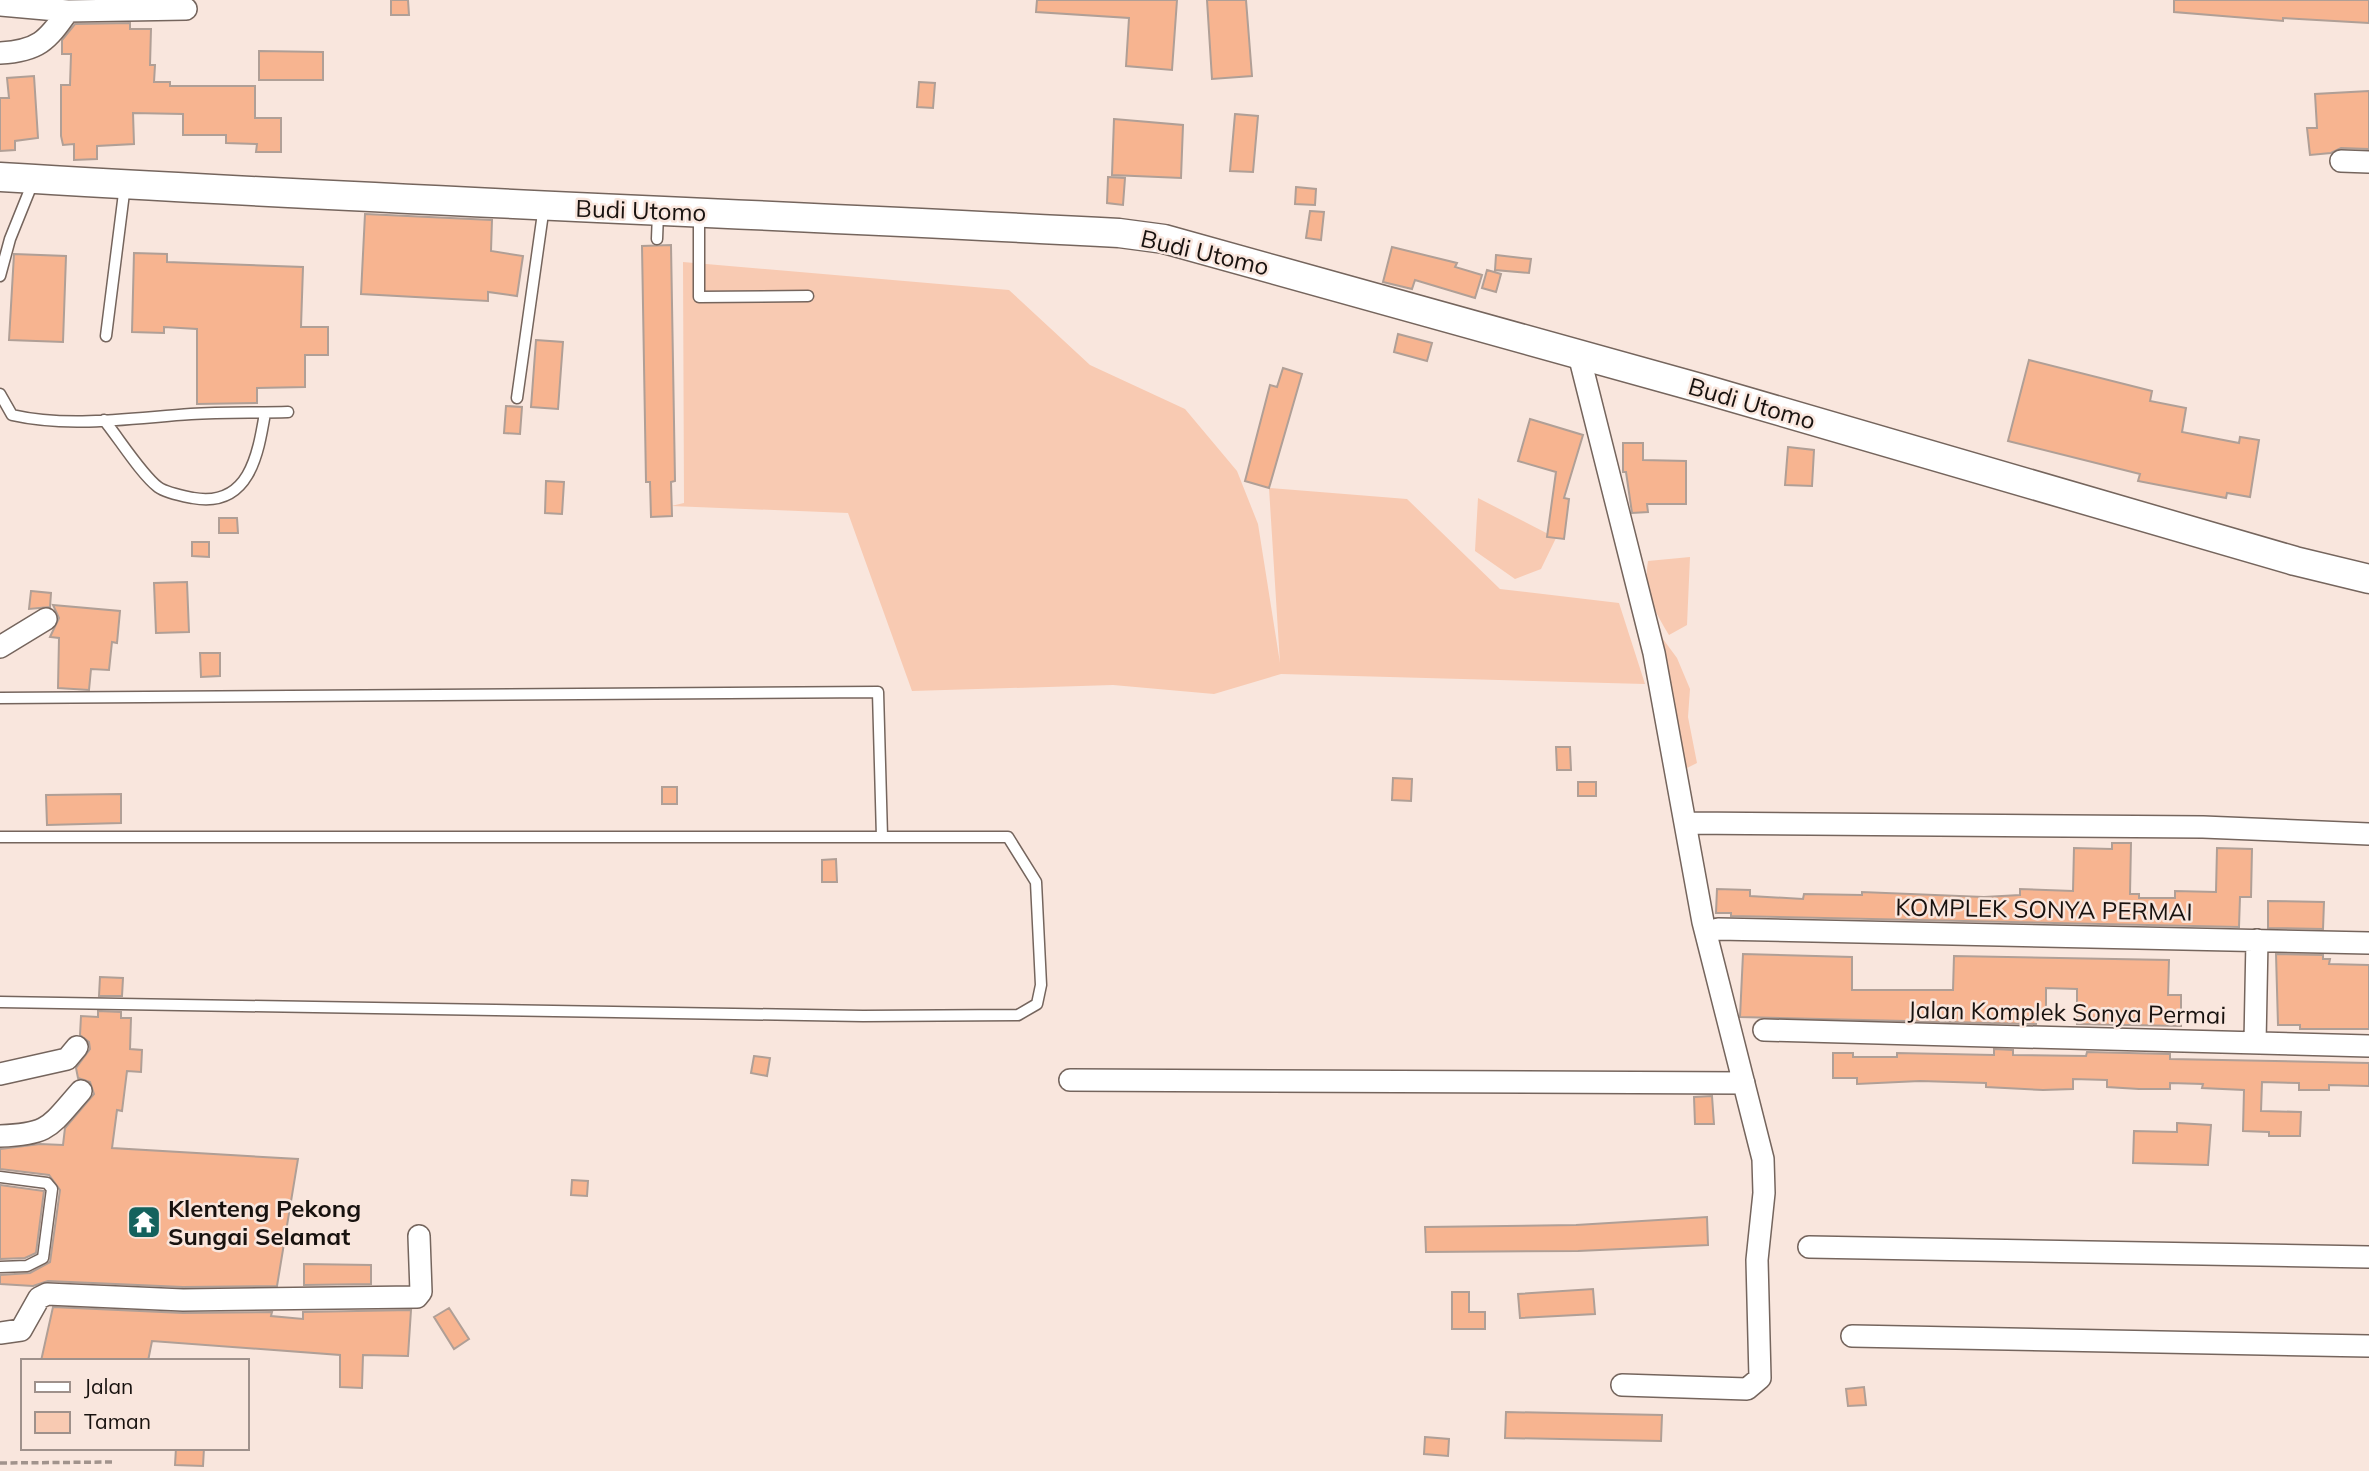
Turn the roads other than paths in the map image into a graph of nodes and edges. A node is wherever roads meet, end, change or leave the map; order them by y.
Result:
1 (0, 5) edge
2 (186, 9) dead end
3 (68, 11) junction
4 (0, 53) edge
5 (2341, 161) dead end
6 (2369, 162) edge
7 (0, 177) edge
8 (34, 179) junction
9 (125, 185) junction
10 (544, 206) junction
11 (658, 210) junction
12 (699, 212) junction
13 (657, 239) dead end
14 (0, 276) edge
15 (807, 296) dead end
16 (106, 336) dead end
17 (1579, 355) junction
18 (0, 394) edge
19 (517, 398) dead end
20 (265, 412) junction
21 (288, 412) dead end
22 (104, 420) junction
23 (2369, 579) edge
24 (46, 619) dead end
25 (0, 648) edge
26 (0, 698) edge
27 (1685, 823) junction
28 (2369, 834) edge
29 (0, 837) edge
30 (882, 837) junction
31 (1718, 929) dead end
32 (2257, 940) junction
33 (2369, 943) edge
34 (0, 1002) edge
35 (1764, 1030) dead end
36 (2255, 1043) junction
37 (2369, 1046) edge
38 (77, 1047) dead end
39 (0, 1074) edge
40 (1070, 1080) dead end
41 (1744, 1083) junction
42 (80, 1091) dead end
43 (0, 1136) edge
44 (0, 1177) edge
45 (419, 1236) dead end
46 (1809, 1247) dead end
47 (2369, 1256) edge
48 (0, 1267) edge
49 (7, 1333) edge
50 (1853, 1336) dead end
51 (2369, 1346) edge
52 (1622, 1385) dead end

1 - 3 street
2 - 3 street
3 - 4 street
5 - 6 street
7 - 8 street, Budi Utomo
8 - 9 street, Budi Utomo
8 - 14 lane
9 - 10 street, Budi Utomo
9 - 16 lane
10 - 11 street, Budi Utomo
10 - 19 lane
11 - 12 street, Budi Utomo
11 - 13 lane
12 - 15 lane
12 - 17 street, Budi Utomo
17 - 23 street, Budi Utomo
17 - 27 street
18 - 22 lane
20 - 21 lane
20 - 22 lane
20 - 22 lane
24 - 25 street
26 - 30 lane
27 - 28 street
27 - 41 street
29 - 30 lane
30 - 34 lane
31 - 32 street, KOMPLEK SONYA PERMAI
32 - 33 street, KOMPLEK SONYA PERMAI
32 - 36 street
35 - 36 street, Jalan Komplek Sonya Permai
36 - 37 street, Jalan Komplek Sonya Permai
38 - 39 street
40 - 41 street
41 - 52 street
42 - 43 street
44 - 48 lane
45 - 49 street
46 - 47 street
50 - 51 street

